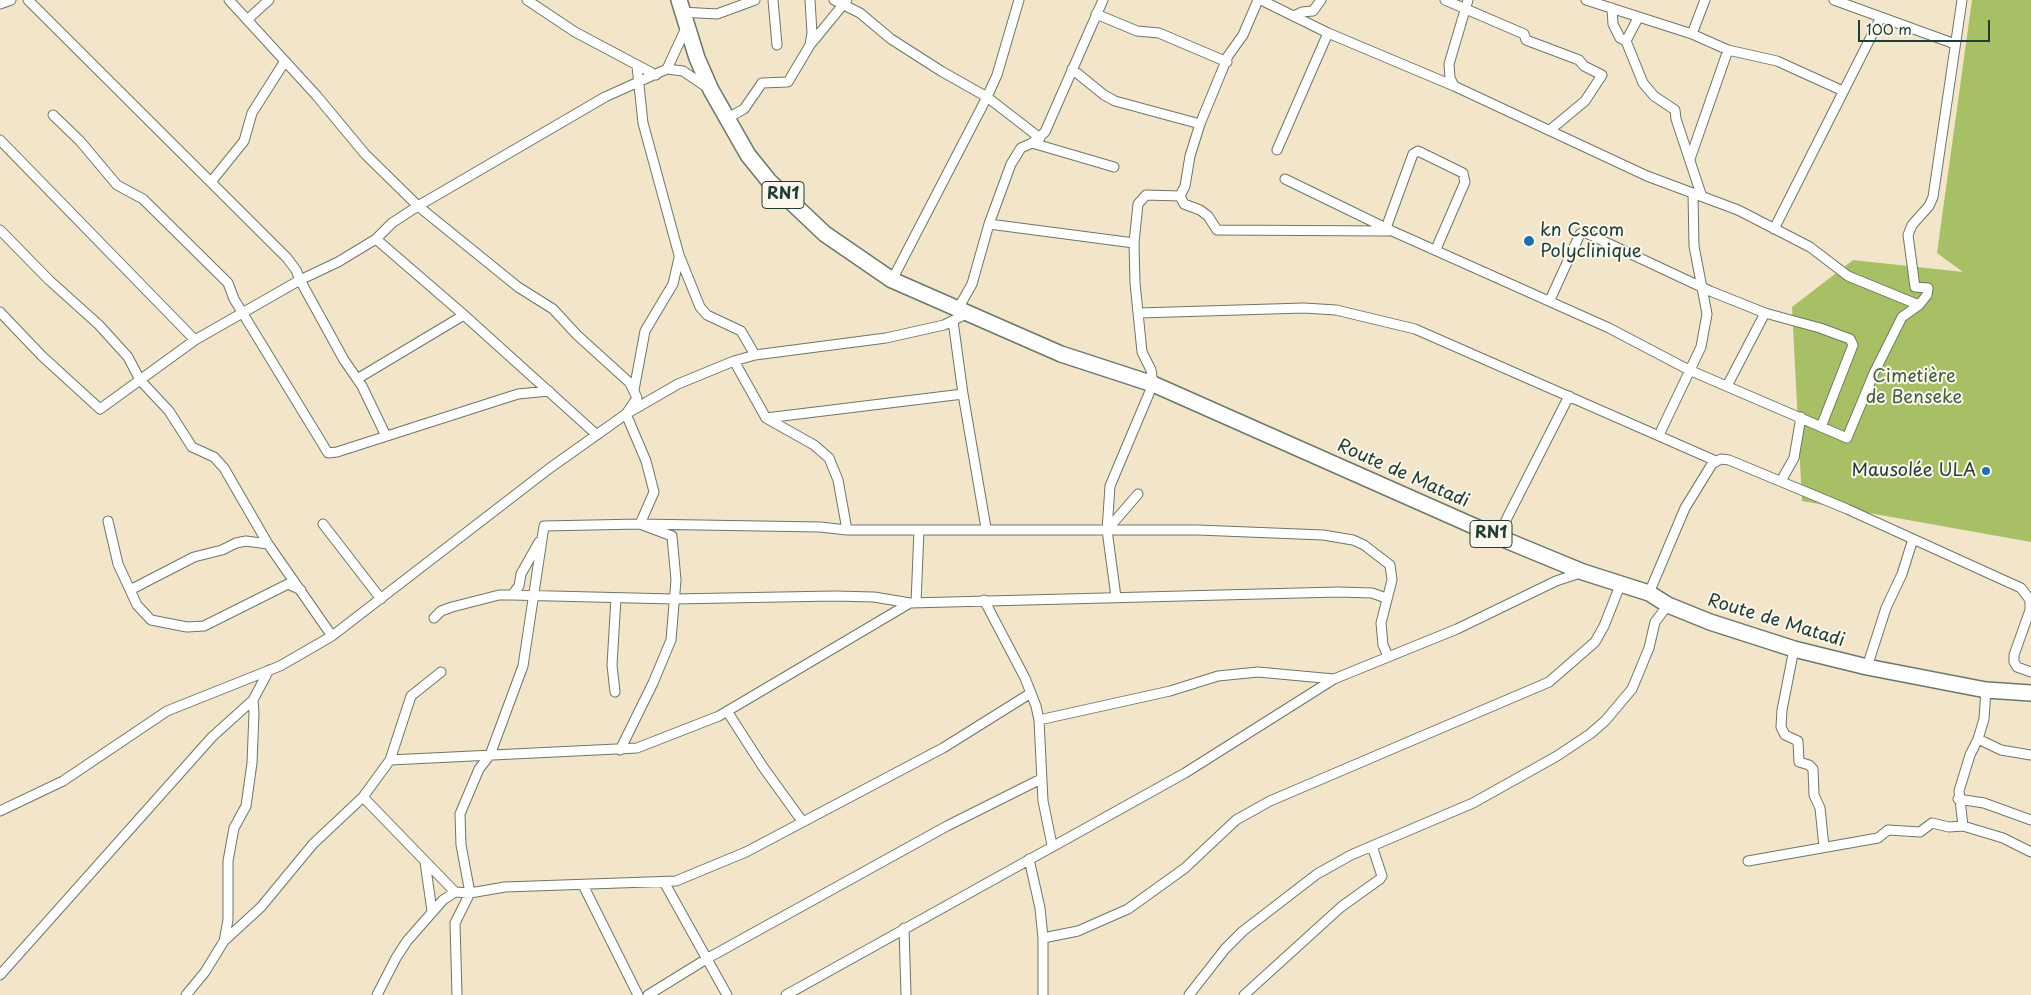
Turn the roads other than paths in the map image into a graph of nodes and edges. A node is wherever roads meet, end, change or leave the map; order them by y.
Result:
1 (11, 0) edge
2 (28, 0) edge
3 (229, 0) edge
4 (269, 0) edge
5 (527, 0) edge
6 (755, 0) edge
7 (773, 0) edge
8 (810, 0) edge
9 (834, 0) edge
10 (1019, 0) edge
11 (1103, 0) edge
12 (1260, 0) edge
13 (1321, 0) edge
14 (1445, 0) edge
15 (1468, 0) edge
16 (1586, 0) edge
17 (1705, 0) edge
18 (1834, 0) edge
19 (1962, 0) edge
20 (846, 2) edge
21 (0, 4) edge
22 (680, 6) edge
23 (1612, 8) junction
24 (1466, 10) junction
25 (1096, 14) junction
26 (1294, 16) junction
27 (1881, 17) junction
28 (1638, 18) junction
29 (247, 20) junction
30 (686, 28) junction
31 (1328, 33) junction
32 (1692, 34) junction
33 (1626, 41) junction
34 (1955, 44) junction
35 (778, 46) dead end
36 (810, 46) junction
37 (1728, 50) junction
38 (285, 61) junction
39 (1227, 62) junction
40 (637, 66) junction
41 (667, 69) junction
42 (1072, 69) junction
43 (656, 75) junction
44 (638, 83) junction
45 (1454, 86) junction
46 (711, 90) junction
47 (1843, 90) junction
48 (987, 97) junction
49 (53, 115) dead end
50 (726, 119) junction
51 (1200, 124) junction
52 (1550, 130) junction
53 (0, 140) edge
54 (1036, 140) junction
55 (1277, 150) dead end
56 (1690, 159) junction
57 (1114, 167) dead end
58 (1285, 179) dead end
59 (211, 182) junction
60 (1697, 194) junction
61 (1180, 196) junction
62 (418, 206) junction
63 (988, 224) junction
64 (1389, 229) junction
65 (1774, 229) junction
66 (0, 230) edge
67 (376, 239) junction
68 (1134, 243) junction
69 (1436, 249) junction
70 (679, 256) junction
71 (300, 280) junction
72 (892, 280) junction
73 (1704, 289) junction
74 (1550, 300) junction
75 (1919, 305) junction
76 (0, 312) edge
77 (961, 313) junction
78 (1139, 313) junction
79 (1765, 313) junction
80 (242, 314) junction
81 (464, 314) junction
82 (195, 340) junction
83 (755, 355) junction
84 (734, 361) junction
85 (1689, 370) junction
86 (357, 379) junction
87 (140, 380) junction
88 (1153, 384) junction
89 (1727, 386) junction
90 (549, 390) junction
91 (634, 390) junction
92 (963, 394) junction
93 (1569, 396) junction
94 (626, 414) junction
95 (1801, 417) junction
96 (766, 418) junction
97 (1821, 427) junction
98 (597, 435) junction
99 (1659, 435) junction
100 (386, 436) junction
101 (1716, 461) junction
102 (1781, 480) junction
103 (1138, 494) dead end
104 (1506, 520) dead end
105 (108, 521) dead end
106 (323, 524) dead end
107 (640, 524) junction
108 (986, 528) junction
109 (847, 530) junction
110 (918, 530) junction
111 (1107, 530) junction
112 (542, 535) junction
113 (1913, 539) junction
114 (268, 544) junction
115 (1583, 572) junction
116 (1621, 583) junction
117 (130, 590) junction
118 (303, 591) junction
119 (1649, 593) junction
120 (512, 595) junction
121 (535, 596) junction
122 (1116, 597) junction
123 (616, 598) junction
124 (1386, 598) junction
125 (381, 599) junction
126 (673, 599) junction
127 (984, 600) junction
128 (913, 603) junction
129 (1668, 605) junction
130 (434, 618) dead end
131 (332, 636) junction
132 (1794, 649) junction
133 (1388, 656) junction
134 (1867, 667) junction
135 (269, 670) junction
136 (441, 672) dead end
137 (2031, 672) edge
138 (1334, 679) junction
139 (1986, 690) junction
140 (615, 692) dead end
141 (1031, 693) junction
142 (2031, 693) edge
143 (252, 700) junction
144 (727, 711) junction
145 (1039, 720) junction
146 (628, 733) junction
147 (1978, 738) junction
148 (637, 748) junction
149 (620, 750) junction
150 (490, 755) junction
151 (2031, 755) edge
152 (390, 760) junction
153 (1042, 779) junction
154 (362, 797) junction
155 (1958, 799) junction
156 (0, 811) edge
157 (802, 820) junction
158 (2031, 820) edge
159 (1962, 826) junction
160 (1052, 845) junction
161 (1372, 846) junction
162 (1824, 847) junction
163 (2031, 852) edge
164 (1029, 859) junction
165 (1748, 861) dead end
166 (425, 862) junction
167 (664, 882) junction
168 (583, 885) junction
169 (455, 892) junction
170 (470, 893) junction
171 (432, 911) junction
172 (904, 928) junction
173 (1043, 938) junction
174 (224, 941) junction
175 (708, 958) junction
176 (0, 975) edge
177 (788, 994) edge
178 (1191, 994) edge
179 (186, 995) edge
180 (378, 995) edge
181 (457, 995) edge
182 (638, 995) edge
183 (648, 995) edge
184 (727, 995) edge
185 (906, 995) edge
186 (1043, 995) edge
187 (1244, 995) edge

1 - 21 street
2 - 59 street
3 - 29 street
4 - 29 street
5 - 40 street
6 - 22 street
7 - 35 street
8 - 36 street
9 - 20 street
10 - 48 street
11 - 25 street
12 - 26 street
12 - 39 street
13 - 26 street
14 - 24 street
15 - 24 street
16 - 23 street
17 - 32 street
18 - 27 street
19 - 34 street
20 - 36 street
20 - 48 street
22 - 30 highway, RN1
23 - 28 street
23 - 33 street
24 - 45 street
24 - 52 street
25 - 39 street
25 - 42 street
26 - 31 street
27 - 34 street
27 - 47 street
28 - 32 street
28 - 33 street
29 - 38 street
30 - 41 street
30 - 46 highway, RN1
31 - 45 street
31 - 55 street
32 - 37 street
33 - 56 street
34 - 75 street
36 - 50 street
37 - 47 street
37 - 56 street
38 - 59 street
38 - 62 street
39 - 51 street
40 - 43 street
40 - 44 street
41 - 43 street
41 - 46 street
42 - 51 street
42 - 54 street
43 - 44 street
44 - 62 street
44 - 70 street
45 - 52 street
46 - 50 highway, RN1
47 - 65 street
48 - 54 street
48 - 72 street
49 - 80 street
50 - 72 highway, RN1
51 - 61 street
52 - 60 street
53 - 82 street
54 - 57 street
54 - 63 street
56 - 60 street
58 - 64 street
59 - 71 street
60 - 65 street
60 - 73 street
61 - 64 street
61 - 68 street
62 - 67 street
62 - 91 street
63 - 68 street
63 - 77 street
64 - 69 street
64 - 69 street
65 - 75 street
66 - 87 street
67 - 71 street
67 - 81 street
68 - 78 street
69 - 74 street
70 - 83 street
70 - 91 street
71 - 80 street
71 - 86 street
72 - 77 highway, RN1
73 - 74 street
73 - 79 street
73 - 85 street
74 - 85 street
75 - 97 street
76 - 87 street
77 - 83 street
77 - 88 highway, Route de Matadi / RN1
77 - 92 street
78 - 88 street
78 - 93 street
79 - 89 street
79 - 97 street
80 - 82 street
80 - 100 street
81 - 86 street
81 - 90 street
82 - 87 street
83 - 84 street
84 - 94 street
84 - 96 street
85 - 89 street
85 - 99 street
86 - 100 street
87 - 114 street
88 - 111 street
88 - 115 highway, Route de Matadi / RN1
89 - 95 street
90 - 98 street
90 - 100 street
91 - 94 street
92 - 96 street
92 - 108 street
93 - 99 street
93 - 104 street
94 - 98 street
94 - 107 street
95 - 97 street
95 - 102 street
96 - 109 street
98 - 125 street
99 - 101 street
101 - 102 street
101 - 119 street
102 - 113 street
103 - 111 street
105 - 117 street
106 - 125 street
107 - 109 street
107 - 112 street
107 - 126 street
108 - 110 street
108 - 111 street
109 - 110 street
110 - 128 street
111 - 122 street
111 - 124 street
112 - 120 street
112 - 121 street
113 - 134 street
113 - 137 street
114 - 117 street
114 - 118 street
115 - 116 highway, Route de Matadi / RN1
115 - 133 street
116 - 119 highway, Route de Matadi / RN1
116 - 173 street
117 - 118 street
118 - 131 street
119 - 129 highway, Route de Matadi / RN1
120 - 121 street
120 - 130 street
121 - 123 street
121 - 150 street
122 - 124 street
122 - 127 street
123 - 126 street
123 - 140 street
124 - 133 street
125 - 131 street
126 - 128 street
126 - 146 street
127 - 128 street
127 - 141 street
128 - 144 street
129 - 132 highway, Route de Matadi / RN1
129 - 161 street
131 - 135 street
132 - 134 highway, Route de Matadi / RN1
132 - 162 street
133 - 138 street
134 - 139 highway, Route de Matadi / RN1
135 - 143 street
135 - 156 street
136 - 152 street
138 - 145 street
138 - 160 street
139 - 142 highway, Route de Matadi / RN1
139 - 147 street
141 - 145 street
141 - 157 street
143 - 174 street
143 - 176 street
144 - 148 street
144 - 157 street
145 - 153 street
146 - 148 street
146 - 149 street
147 - 151 street
147 - 155 street
148 - 149 street
149 - 150 street
150 - 152 street
150 - 170 street
152 - 154 street
153 - 160 street
153 - 175 street
154 - 166 street
154 - 174 street
155 - 158 street
155 - 159 street
157 - 167 street
159 - 162 street
159 - 163 street
160 - 164 street
161 - 178 street
161 - 187 street
162 - 165 street
164 - 172 street
164 - 173 street
166 - 169 street
166 - 171 street
167 - 168 street
167 - 175 street
168 - 170 street
168 - 182 street
169 - 170 street
169 - 171 street
170 - 181 street
171 - 180 street
172 - 177 street
172 - 185 street
173 - 186 street
174 - 179 street
175 - 183 street
175 - 184 street

